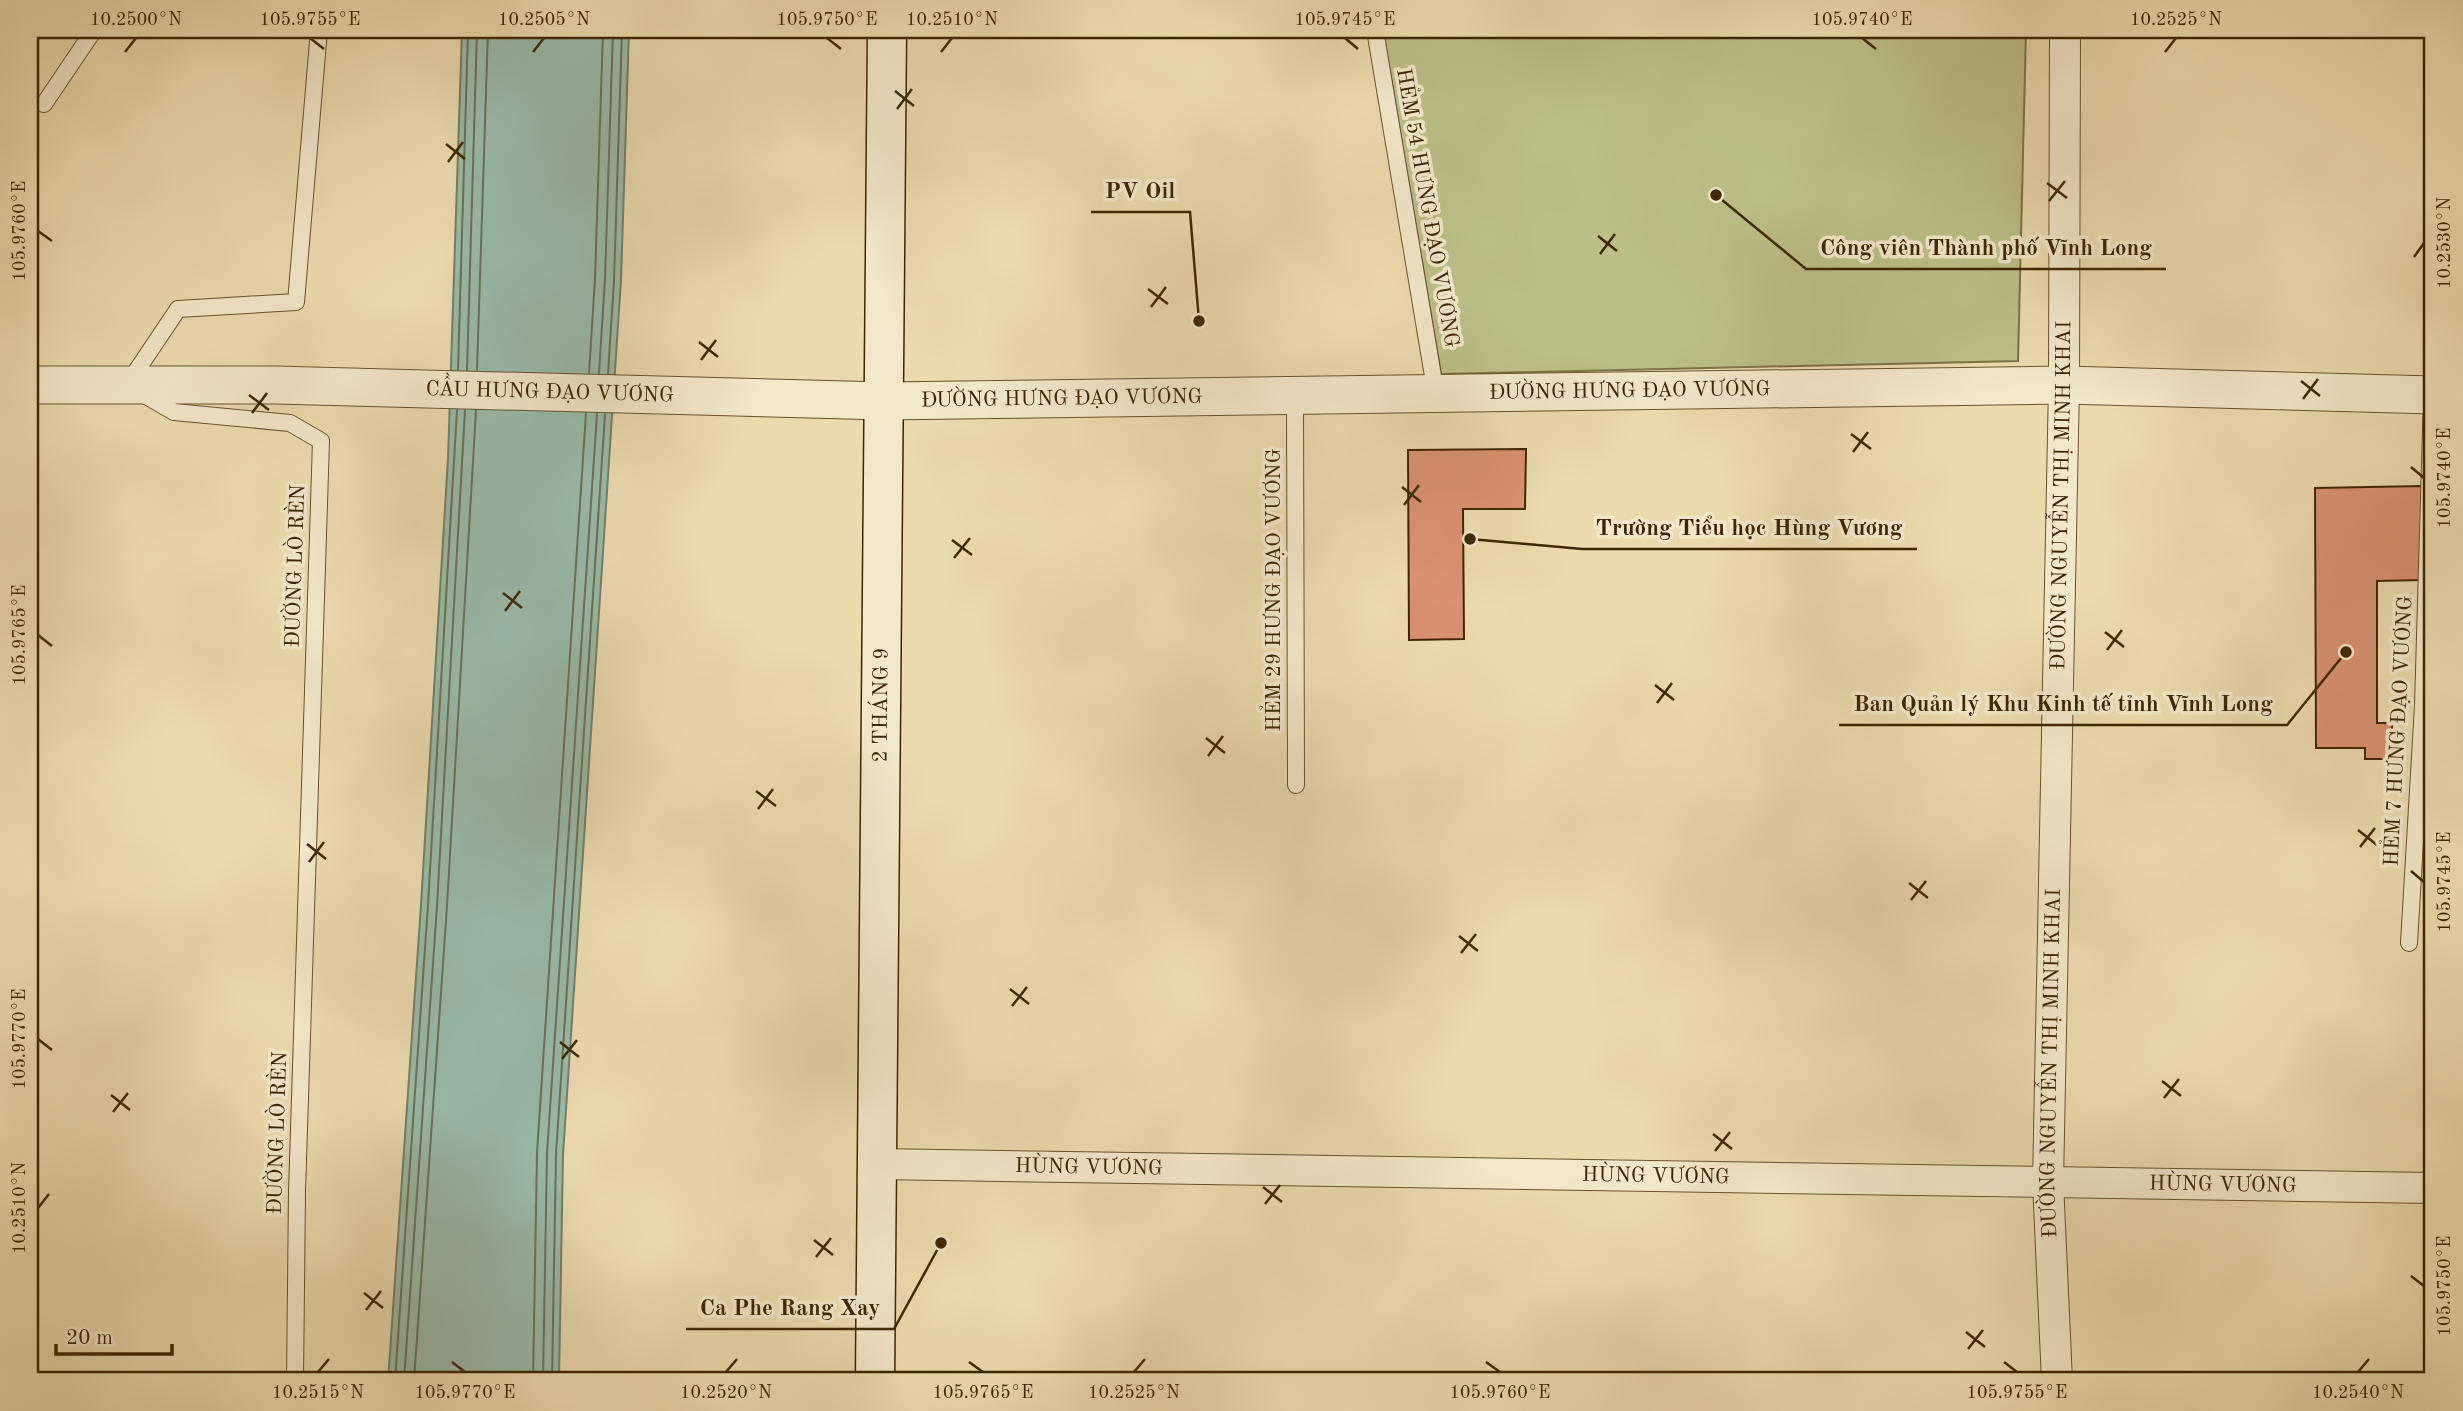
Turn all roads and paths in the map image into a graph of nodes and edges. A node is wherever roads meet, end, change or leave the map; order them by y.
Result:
1 (94, 30) edge
2 (319, 30) edge
3 (887, 30) edge
4 (1375, 30) edge
5 (2066, 30) edge
6 (44, 104) dead end
7 (30, 385) edge
8 (127, 385) junction
9 (2064, 385) junction
10 (1436, 394) junction
11 (2433, 395) edge
12 (1295, 396) junction
13 (824, 400) joint
14 (884, 401) junction
15 (1296, 785) dead end
16 (2409, 943) dead end
17 (877, 1164) junction
18 (2048, 1182) junction
19 (2433, 1188) edge
20 (295, 1381) edge
21 (875, 1381) edge
22 (2057, 1381) edge

1 - 6 lane
2 - 8 lane
3 - 14 main road, 2 THÁNG 9
4 - 10 lane, HẺM 54 HƯNG ĐẠO VƯƠNG
5 - 9 street, ĐƯỜNG NGUYỄN THỊ MINH KHAI
7 - 8 street, CẦU HƯNG ĐẠO VƯƠNG
8 - 13 street, CẦU HƯNG ĐẠO VƯƠNG
8 - 20 lane, ĐƯỜNG LÒ RÈN
9 - 10 street, ĐƯỜNG HƯNG ĐẠO VƯƠNG
9 - 11 street, ĐƯỜNG HƯNG ĐẠO VƯƠNG
9 - 18 street, ĐƯỜNG NGUYỄN THỊ MINH KHAI
10 - 12 street, ĐƯỜNG HƯNG ĐẠO VƯƠNG
11 - 16 lane, HẺM 7 HƯNG ĐẠO VƯƠNG
12 - 14 street, ĐƯỜNG HƯNG ĐẠO VƯƠNG
12 - 15 lane, HẺM 29 HƯNG ĐẠO VƯƠNG
13 - 14 street, ĐƯỜNG HƯNG ĐẠO VƯƠNG
14 - 17 main road, 2 THÁNG 9
17 - 18 street, HÙNG VƯƠNG
17 - 21 main road, 2 THÁNG 9
18 - 19 street, HÙNG VƯƠNG
18 - 22 street, ĐƯỜNG NGUYỄN THỊ MINH KHAI

